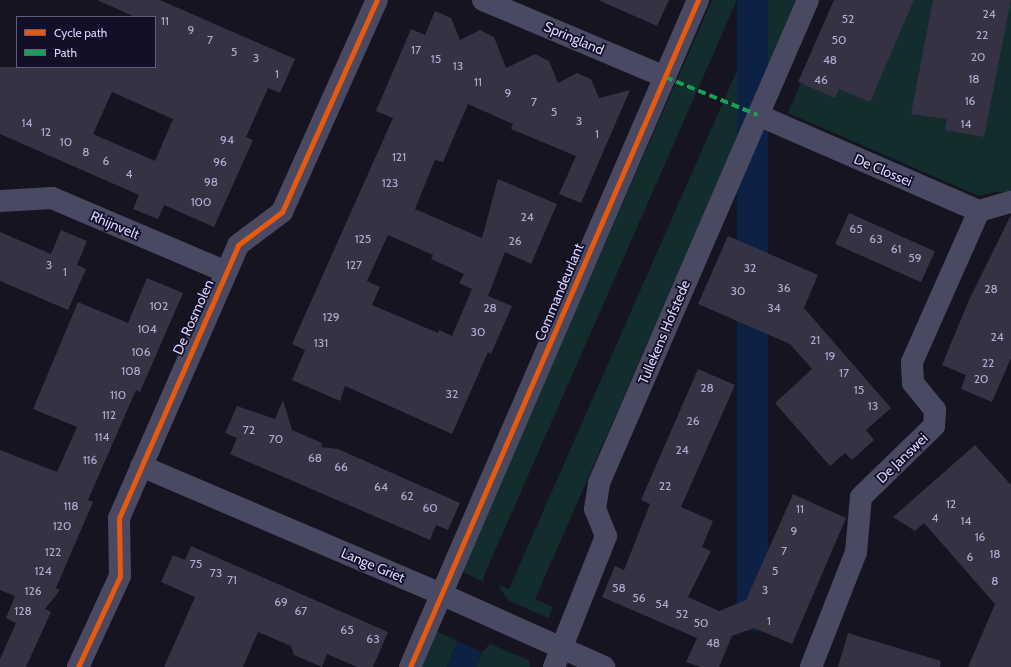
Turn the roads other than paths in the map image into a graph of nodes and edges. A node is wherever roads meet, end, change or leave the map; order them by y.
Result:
1 (377, 0) edge
2 (483, 0) edge
3 (698, 0) edge
4 (808, 0) edge
5 (665, 77) junction
6 (758, 115) junction
7 (0, 201) edge
8 (1011, 202) edge
9 (979, 211) junction
10 (226, 272) junction
11 (141, 466) junction
12 (441, 594) junction
13 (558, 658) edge
14 (78, 667) edge
15 (410, 667) edge
16 (604, 667) edge
17 (811, 667) edge

1 - 10 street, De Rosmolen
2 - 5 street, Springland
3 - 5 street, Commandeurlant
4 - 6 street, Tullekens Hofstede
5 - 12 street, Commandeurlant
6 - 9 street, De Clossei
6 - 13 street, Tullekens Hofstede
7 - 10 street, Rhijnvelt
8 - 9 street
9 - 17 street, De Janswei
10 - 11 street, De Rosmolen
11 - 12 street, Lange Griet
11 - 14 street, De Rosmolen
12 - 13 street, Lange Griet
12 - 15 street, Commandeurlant
13 - 16 street, Lange Griet

